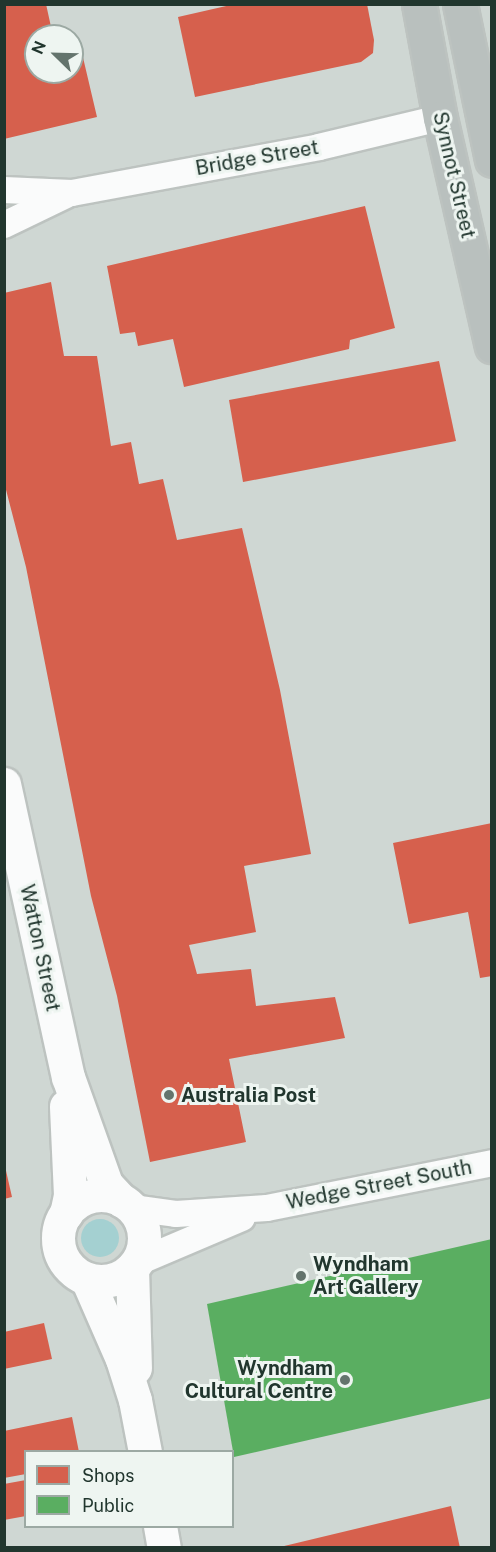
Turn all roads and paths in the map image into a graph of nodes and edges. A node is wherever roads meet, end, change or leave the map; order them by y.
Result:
1 (419, 4) edge
2 (460, 4) edge
3 (486, 108) edge
4 (440, 118) junction
5 (492, 160) edge
6 (4, 190) edge
7 (72, 193) junction
8 (4, 225) edge
9 (492, 346) edge
10 (4, 784) edge
11 (68, 1077) junction
12 (492, 1163) edge
13 (127, 1205) junction
14 (267, 1208) junction
15 (66, 1214) junction
16 (134, 1265) junction
17 (87, 1279) junction
18 (135, 1400) junction
19 (144, 1450) edge
20 (160, 1528) edge
21 (164, 1548) edge

1 - 4 highway, Synnot Street
2 - 3 highway, Synnot Street
3 - 4 highway
3 - 5 highway, Synnot Street
4 - 7 street, Bridge Street
4 - 9 highway, Synnot Street
6 - 7 street, Bridge Street
7 - 8 street, Bridge Street
10 - 11 street, Watton Street
11 - 13 street, Watton Street
11 - 15 street, Watton Street
12 - 14 street, Wedge Street South
13 - 14 street, Wedge Street South
13 - 15 street
13 - 16 street
14 - 16 street, Wedge Street South
15 - 17 street
16 - 17 street
16 - 18 street
17 - 18 street
18 - 19 street
20 - 21 street

